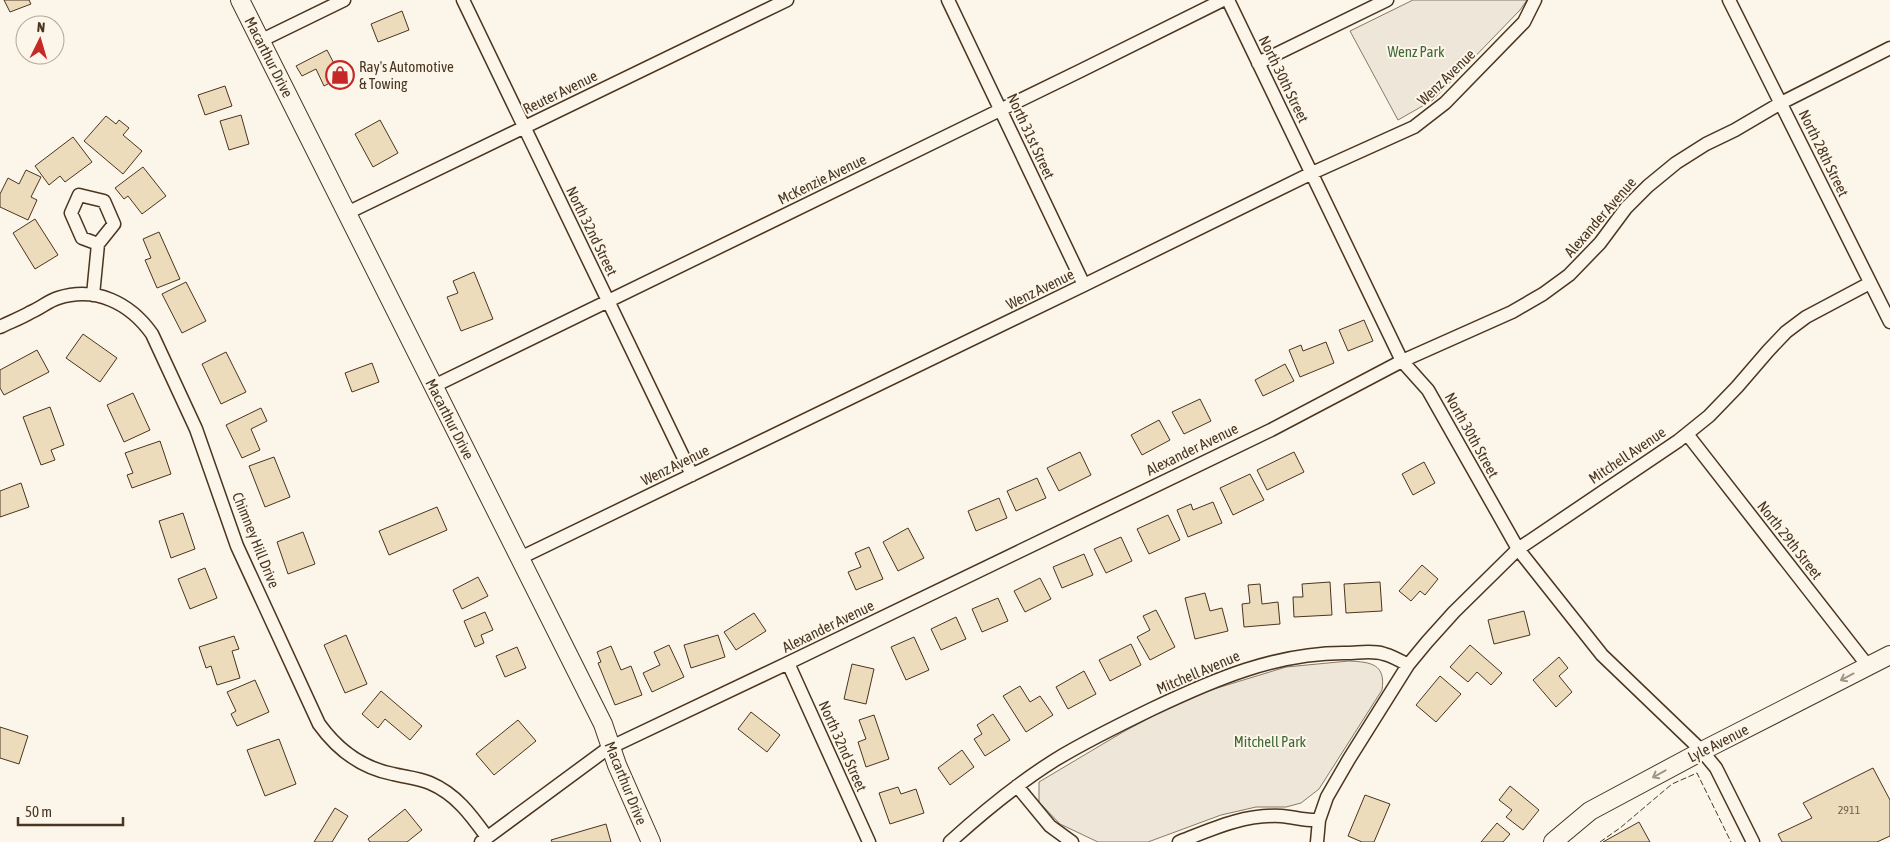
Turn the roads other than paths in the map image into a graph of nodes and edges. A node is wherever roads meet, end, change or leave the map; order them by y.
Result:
1 (240, 0) edge
2 (344, 0) edge
3 (463, 0) edge
4 (787, 0) edge
5 (948, 0) edge
6 (1223, 0) edge
7 (1228, 0) edge
8 (1387, 0) edge
9 (1535, 0) edge
10 (1729, 0) edge
11 (260, 41) junction
12 (1890, 48) edge
13 (1258, 63) junction
14 (1781, 103) junction
15 (1001, 110) junction
16 (524, 127) junction
17 (1312, 173) junction
18 (347, 213) junction
19 (98, 244) dead end
20 (1870, 283) junction
21 (1084, 286) junction
22 (93, 295) junction
23 (608, 301) junction
24 (1890, 322) edge
25 (0, 327) edge
26 (1402, 360) junction
27 (434, 386) junction
28 (1687, 434) junction
29 (692, 475) junction
30 (1518, 549) junction
31 (520, 558) junction
32 (1890, 655) edge
33 (788, 663) junction
34 (1408, 665) junction
35 (1868, 666) junction
36 (610, 747) junction
37 (1702, 751) junction
38 (1017, 786) junction
39 (1319, 820) junction
40 (484, 840) edge
41 (651, 842) edge
42 (869, 842) edge
43 (950, 842) edge
44 (1072, 842) edge
45 (1179, 842) edge
46 (1317, 842) edge
47 (1553, 842) edge
48 (1753, 842) edge

1 - 11 main road, Macarthur Drive
2 - 11 street
3 - 16 street, North 32nd Street
4 - 16 street, Reuter Avenue
5 - 15 street, North 31st Street
6 - 15 street, McKenzie Avenue
7 - 13 street, North 30th Street
8 - 13 street
9 - 17 street, Wenz Avenue
10 - 14 street, North 28th Street
11 - 18 main road, Macarthur Drive
12 - 14 street, Alexander Avenue
13 - 17 street, North 30th Street
14 - 20 street, North 28th Street
14 - 26 street, Alexander Avenue
15 - 21 street, North 31st Street
15 - 23 street, McKenzie Avenue
16 - 18 street, Reuter Avenue
16 - 23 street, North 32nd Street
17 - 21 street, Wenz Avenue
17 - 26 street, North 30th Street
18 - 27 main road, Macarthur Drive
19 - 22 street
20 - 24 street, North 28th Street
20 - 28 street, Mitchell Avenue
21 - 29 street, Wenz Avenue
22 - 25 street, Chimney Hill Drive
22 - 40 street, Chimney Hill Drive
23 - 27 street, McKenzie Avenue
23 - 29 street, North 32nd Street
26 - 30 street, North 30th Street
26 - 33 street, Alexander Avenue
27 - 31 main road, Macarthur Drive
28 - 30 street, Mitchell Avenue
28 - 35 street, North 29th Street
29 - 31 street, Wenz Avenue
30 - 34 street, Mitchell Avenue
30 - 37 street, North 30th Street
31 - 36 main road, Macarthur Drive
32 - 35 main road, Lyle Avenue
33 - 36 street, Alexander Avenue
33 - 42 street, North 32nd Street
34 - 38 street, Mitchell Avenue
34 - 39 street, Mitchell Avenue
35 -> 37 main road, Lyle Avenue
36 - 40 street, Alexander Avenue
36 - 41 main road, Macarthur Drive
37 -> 47 main road, Lyle Avenue
37 - 48 street, North 30th Street
38 - 43 street, Mitchell Avenue
38 - 44 street
39 - 45 street
39 - 46 street

